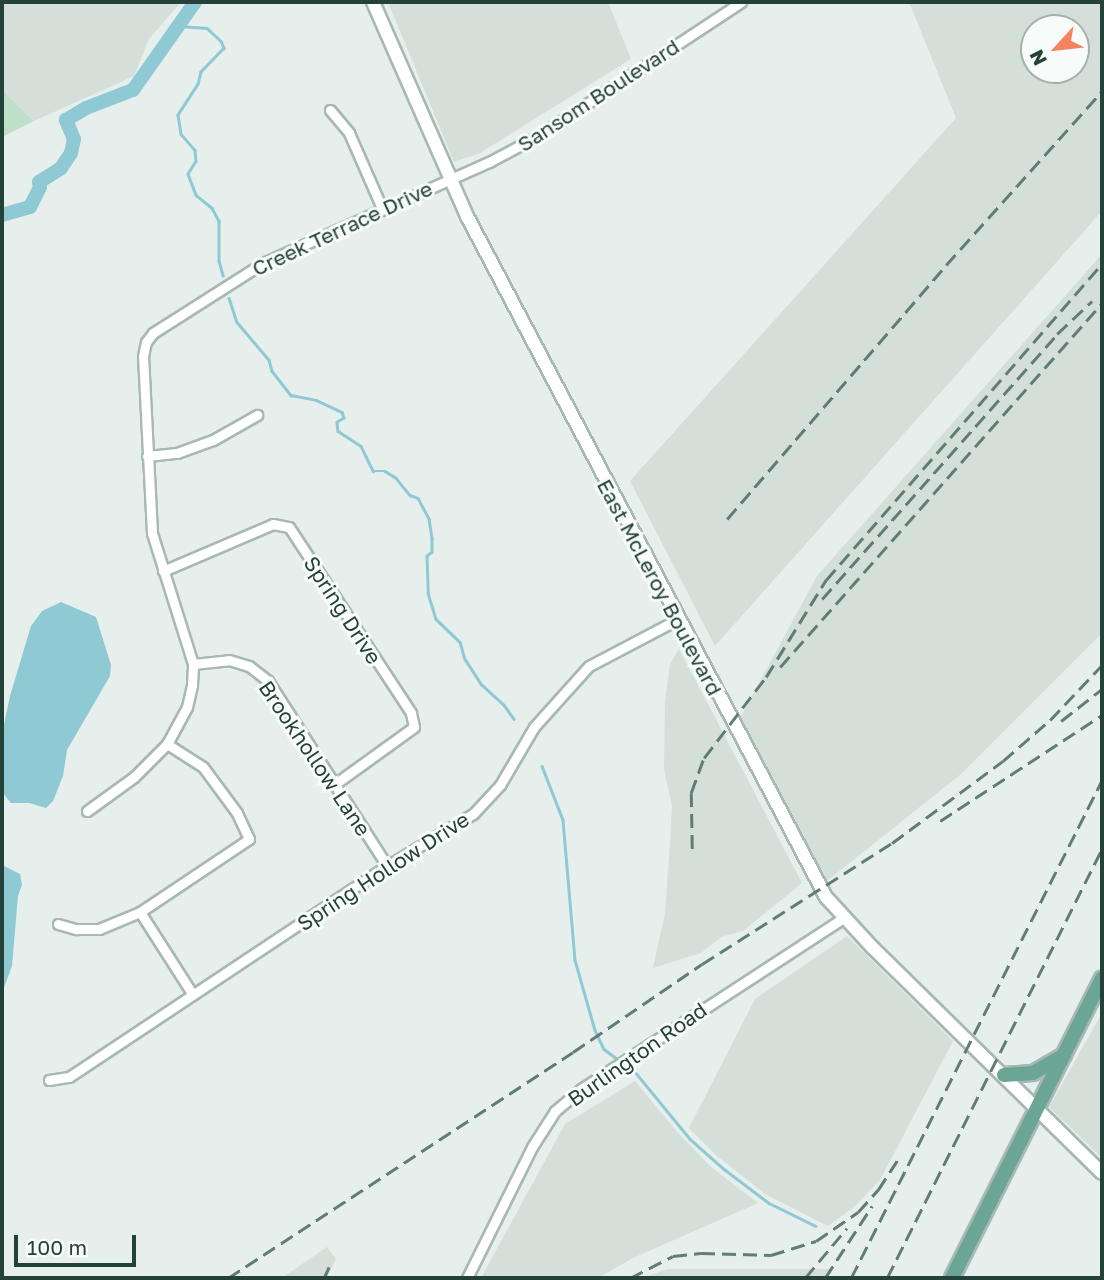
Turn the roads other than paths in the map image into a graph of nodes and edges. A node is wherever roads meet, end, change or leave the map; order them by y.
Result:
1 (373, 2) edge
2 (741, 2) edge
3 (330, 110) dead end
4 (449, 178) junction
5 (382, 208) junction
6 (257, 415) dead end
7 (147, 456) junction
8 (163, 571) junction
9 (678, 620) junction
10 (193, 664) junction
11 (167, 744) junction
12 (335, 784) junction
13 (87, 811) dead end
14 (387, 866) junction
15 (140, 912) junction
16 (843, 918) junction
17 (58, 925) dead end
18 (1102, 978) edge
19 (193, 995) junction
20 (1065, 1055) junction
21 (1004, 1075) junction
22 (49, 1080) dead end
23 (1038, 1111) junction
24 (1102, 1173) edge
25 (467, 1278) edge
26 (952, 1278) edge

1 - 4 main road, East McLeroy Boulevard
2 - 4 street, Sansom Boulevard
3 - 5 street
4 - 5 street, Creek Terrace Drive
4 - 9 main road, East McLeroy Boulevard
5 - 7 street, Creek Terrace Drive
6 - 7 street
7 - 8 street, Creek Terrace Drive
8 - 10 street, Creek Terrace Drive
8 - 12 street, Spring Drive
9 - 14 street, Spring Hollow Drive
9 - 16 main road, East McLeroy Boulevard
10 - 11 street, Creek Terrace Drive
10 - 12 street, Brookhollow Lane
11 - 13 street, Creek Terrace Drive
11 - 15 street
12 - 14 street, Brookhollow Lane
14 - 19 street, Spring Hollow Drive
15 - 17 street
15 - 19 street
16 - 21 main road, East McLeroy Boulevard
16 - 25 street, Burlington Road
18 - 20 main road
19 - 22 street, Spring Hollow Drive
20 - 21 main road
20 - 23 main road
21 - 23 main road, East McLeroy Boulevard
23 - 24 main road, East McLeroy Boulevard
23 - 26 main road

